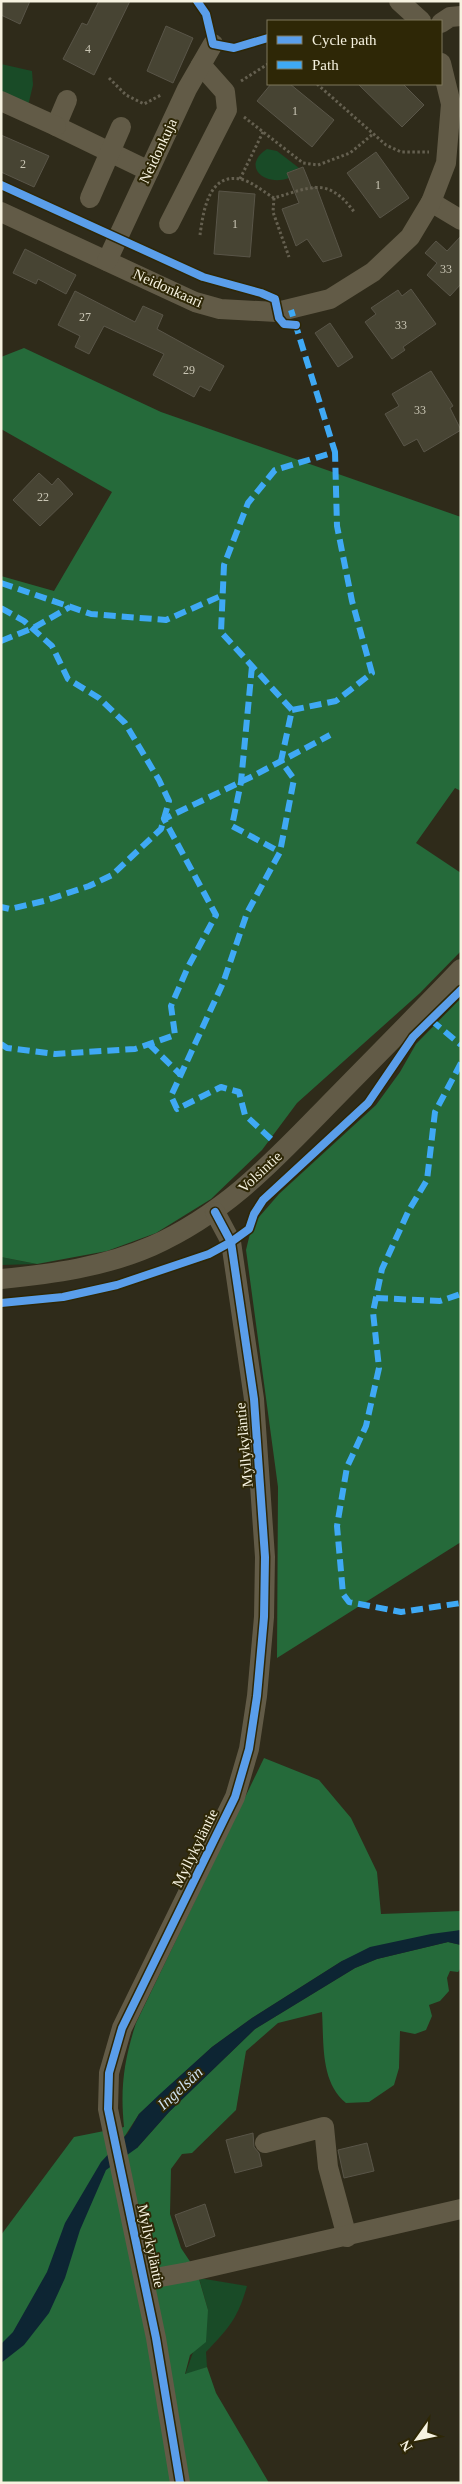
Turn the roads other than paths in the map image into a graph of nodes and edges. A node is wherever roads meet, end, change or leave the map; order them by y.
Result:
1 (399, 1) edge
2 (461, 16) edge
3 (420, 20) edge
4 (442, 22) edge
5 (213, 44) dead end
6 (201, 65) junction
7 (442, 67) edge
8 (67, 100) dead end
9 (1, 101) edge
10 (56, 126) junction
11 (122, 127) dead end
12 (110, 152) junction
13 (149, 171) junction
14 (90, 198) dead end
15 (431, 202) junction
16 (1, 212) edge
17 (461, 220) edge
18 (169, 224) dead end
19 (107, 261) junction
20 (461, 969) edge
21 (215, 1212) junction
22 (1, 1279) edge
23 (265, 2143) dead end
24 (461, 2209) edge
25 (347, 2237) junction
26 (144, 2280) junction
27 (180, 2483) edge

1 - 3 street
2 - 4 street
5 - 6 street, Neidonkuja
6 - 13 street, Neidonkuja
6 - 18 street
7 - 15 street, Neidonkaari
8 - 10 street
9 - 10 street
10 - 12 street
11 - 12 street
12 - 13 street
12 - 14 street
13 - 19 street, Neidonkuja
15 - 17 street
15 - 19 street, Neidonkaari
16 - 19 street, Neidonkaari
20 - 21 street, Volsintie
21 - 22 street, Volsintie
21 - 26 street, Myllykyläntie
23 - 25 street
24 - 25 street
25 - 26 street
26 - 27 street, Myllykyläntie

